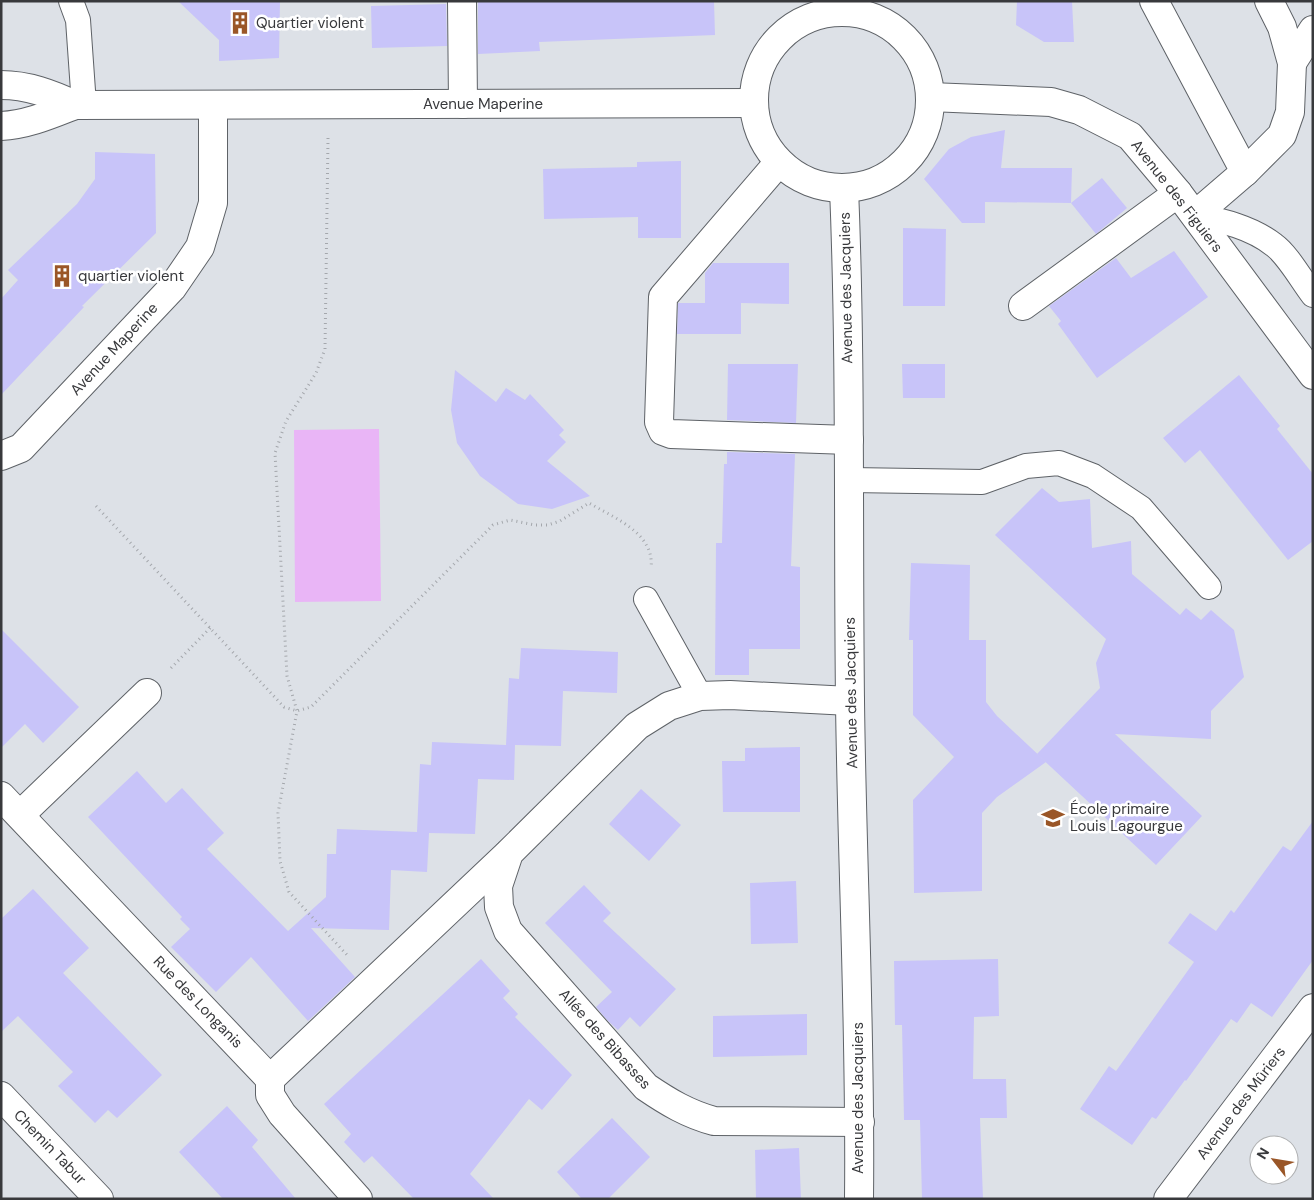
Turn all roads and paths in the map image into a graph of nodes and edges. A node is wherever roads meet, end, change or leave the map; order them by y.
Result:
1 (71, 1) edge
2 (462, 1) edge
3 (1154, 1) edge
4 (1268, 1) edge
5 (839, 6) edge
6 (1313, 30) edge
7 (1292, 63) junction
8 (1, 85) edge
9 (930, 97) junction
10 (754, 103) junction
11 (328, 104) junction
12 (463, 104) junction
13 (79, 105) junction
14 (213, 106) junction
15 (1, 126) edge
16 (779, 162) junction
17 (1245, 172) junction
18 (844, 188) junction
19 (1178, 193) junction
20 (1195, 215) junction
21 (1313, 295) edge
22 (1024, 306) dead end
23 (1313, 375) edge
24 (850, 440) junction
25 (1, 456) edge
26 (850, 480) junction
27 (96, 506) dead end
28 (1209, 587) dead end
29 (646, 599) joint
30 (211, 627) junction
31 (147, 693) joint
32 (700, 696) junction
33 (850, 701) junction
34 (298, 711) junction
35 (1, 796) edge
36 (20, 815) junction
37 (509, 853) junction
38 (372, 982) junction
39 (1313, 1008) edge
40 (270, 1079) junction
41 (1, 1096) edge
42 (860, 1122) junction
43 (100, 1199) edge
44 (358, 1199) edge
45 (859, 1199) edge
46 (1168, 1199) edge

1 - 13 lane
2 - 12 street
3 - 17 street
4 - 7 street
5 - 9 street
5 - 10 street
6 - 7 street
7 - 17 street
8 - 13 street, Avenue Maperine
9 - 18 street
9 - 19 street, Avenue des Figuiers
10 - 12 street, Avenue Maperine
10 - 16 street
11 - 12 street, Avenue Maperine
11 - 14 street, Avenue Maperine
11 - 34 path
13 - 14 street, Avenue Maperine
13 - 15 street, Avenue Maperine
14 - 25 street, Avenue Maperine
16 - 18 street
16 - 24 street
17 - 20 street
18 - 24 street, Avenue des Jacquiers
19 - 20 street, Avenue des Figuiers
19 - 22 street
20 - 21 lane
20 - 23 street, Avenue des Figuiers
24 - 26 street, Avenue des Jacquiers
26 - 28 lane
26 - 33 street, Avenue des Jacquiers
27 - 30 path
29 - 32 lane
29 - 34 path
30 - 31 path
30 - 34 path
31 - 36 street
32 - 33 street, Allée des Bibasses
32 - 37 street, Allée des Bibasses
33 - 42 street, Avenue des Jacquiers
34 - 38 path
35 - 36 street, Rue des Longanis
36 - 40 street, Rue des Longanis
37 - 38 street, Allée des Bibasses
37 - 42 street, Allée des Bibasses
38 - 40 street, Allée des Bibasses
39 - 46 street, Avenue des Mûriers
40 - 44 street
41 - 43 street, Chemin Tabur
42 - 45 street, Avenue des Jacquiers

